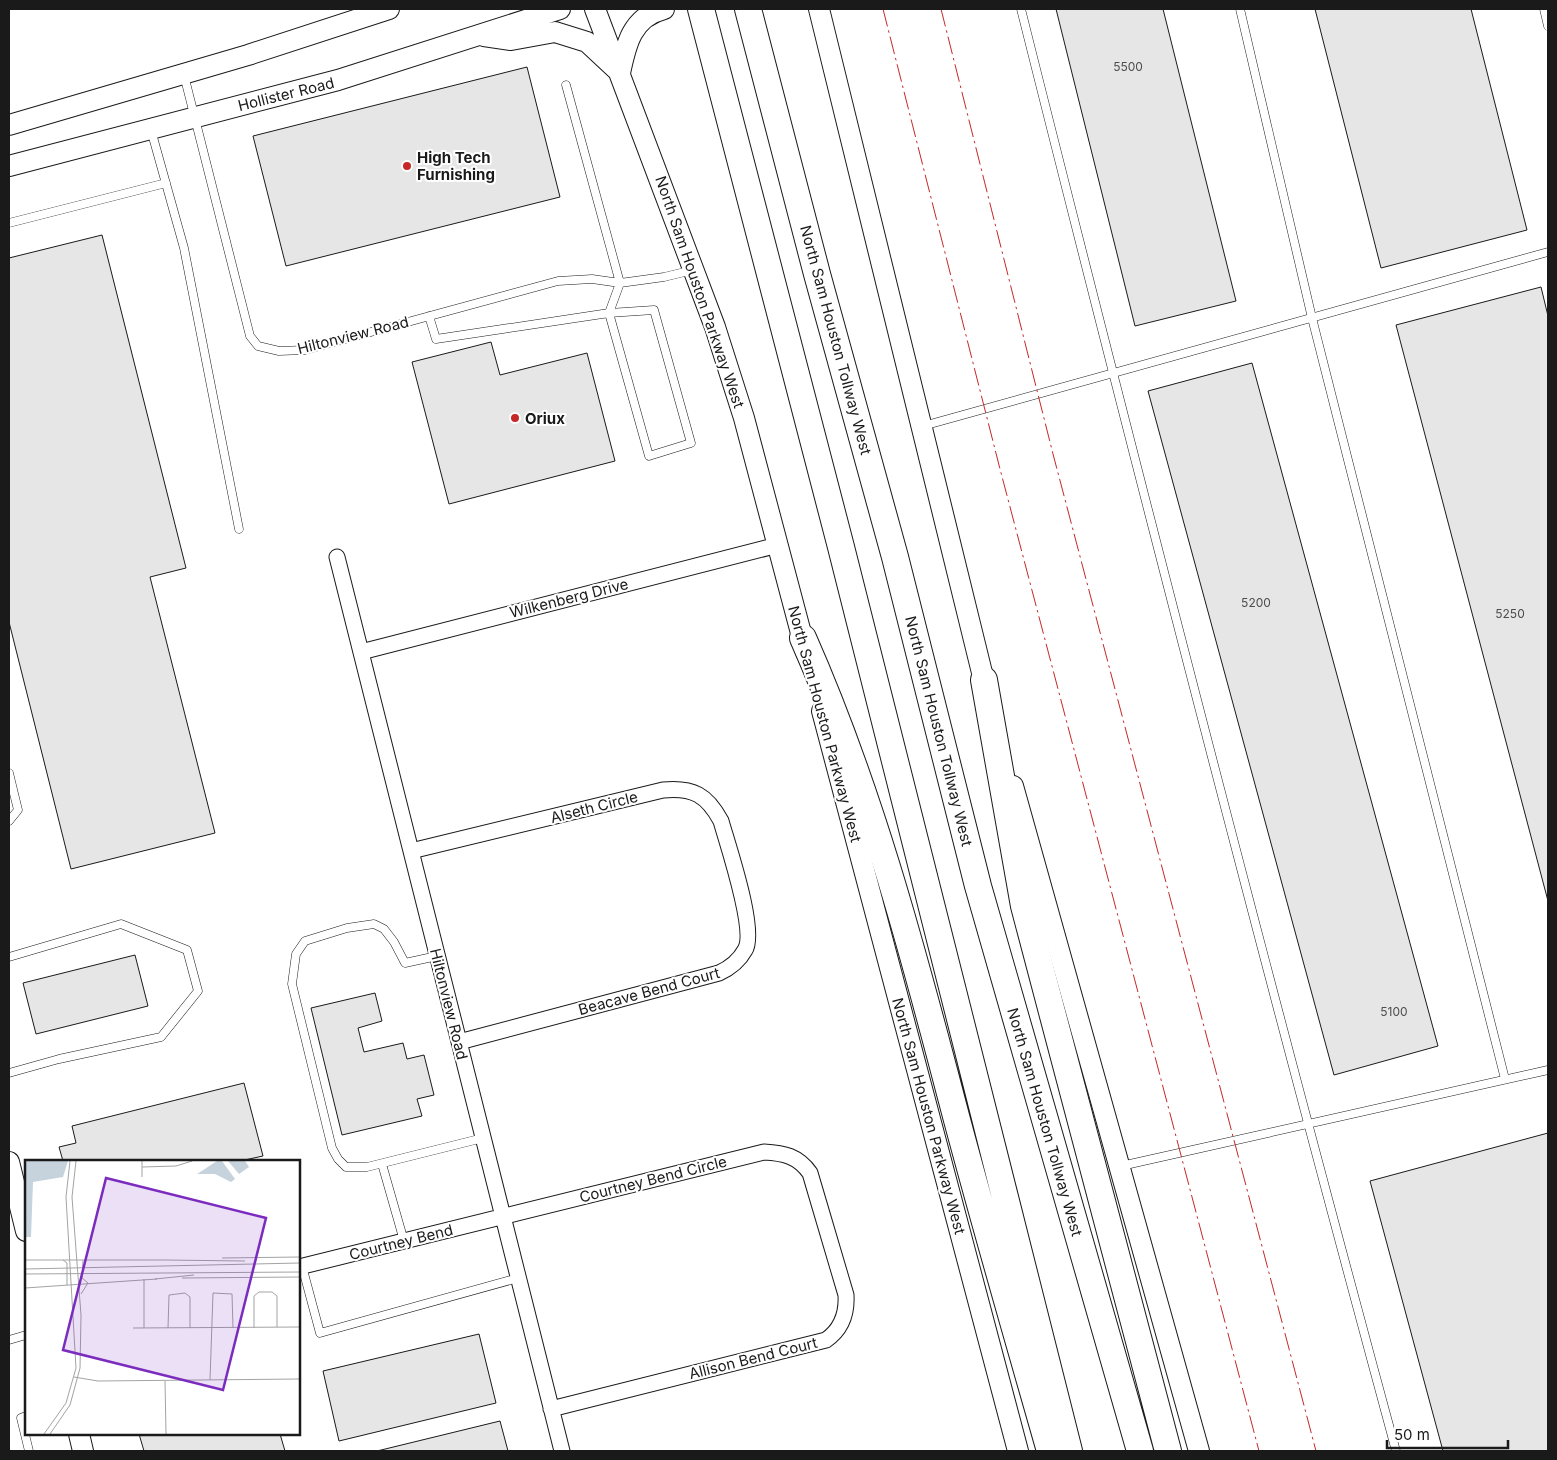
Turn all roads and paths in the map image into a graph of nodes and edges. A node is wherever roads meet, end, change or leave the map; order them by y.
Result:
1 (389, 9) edge
2 (560, 9) edge
3 (595, 9) edge
4 (664, 9) edge
5 (701, 9) edge
6 (748, 9) edge
7 (819, 9) edge
8 (1022, 9) edge
9 (1240, 9) edge
10 (1544, 9) edge
11 (1548, 26) edge
12 (479, 35) junction
13 (620, 73) junction
14 (184, 74) junction
15 (566, 85) dead end
16 (195, 117) junction
17 (9, 125) edge
18 (151, 128) junction
19 (9, 166) edge
20 (166, 182) junction
21 (9, 223) edge
22 (1548, 252) edge
23 (695, 269) junction
24 (620, 283) junction
25 (609, 313) junction
26 (429, 316) junction
27 (1312, 318) junction
28 (1112, 373) junction
29 (923, 426) junction
30 (240, 529) dead end
31 (778, 545) junction
32 (337, 557) dead end
33 (803, 638) junction
34 (361, 652) junction
35 (984, 680) junction
36 (9, 773) edge
37 (9, 821) edge
38 (411, 851) junction
39 (733, 864) joint
40 (437, 956) junction
41 (9, 957) edge
42 (459, 1042) junction
43 (1548, 1070) edge
44 (9, 1073) edge
45 (1505, 1080) junction
46 (1308, 1124) junction
47 (483, 1138) junction
48 (9, 1162) edge
49 (802, 1162) joint
50 (382, 1164) junction
51 (1119, 1166) junction
52 (13, 1198) edge
53 (503, 1217) junction
54 (25, 1228) edge
55 (404, 1241) junction
56 (300, 1267) edge
57 (518, 1278) junction
58 (25, 1335) edge
59 (9, 1340) edge
60 (551, 1409) junction
61 (25, 1416) edge
62 (25, 1434) edge
63 (25, 1435) edge
64 (79, 1435) edge
65 (29, 1451) edge
66 (83, 1451) edge
67 (562, 1451) edge
68 (1018, 1451) edge
69 (1050, 1451) edge
70 (1069, 1451) edge
71 (1140, 1451) edge
72 (1168, 1451) edge
73 (1199, 1451) edge
74 (1396, 1451) edge

1 - 14 main road
2 - 12 main road, Hollister Road
3 - 13 main road, North Sam Houston Parkway West
4 - 13 main road
5 - 70 highway
6 - 71 highway, North Sam Houston Tollway West
7 - 29 main road
8 - 28 lane
9 - 27 lane
10 - 11 lane
12 - 13 main road
12 - 16 main road, Hollister Road
13 - 23 main road, North Sam Houston Parkway West
14 - 16 lane, Hiltonview Road
14 - 17 main road
15 - 24 lane
16 - 18 main road, Hollister Road
16 - 26 lane, Hiltonview Road
18 - 19 main road, Hollister Road
18 - 20 lane
20 - 21 lane
20 - 30 lane
22 - 27 lane
23 - 24 lane, Hiltonview Road
23 - 31 main road, North Sam Houston Parkway West
24 - 25 lane
24 - 26 lane, Hiltonview Road
25 - 25 lane
25 - 26 lane
27 - 28 lane
27 - 45 lane
28 - 29 lane
28 - 46 lane
29 - 35 main road
31 - 33 main road, North Sam Houston Parkway West
31 - 34 street, Wilkenberg Drive
32 - 34 street, Hiltonview Road
33 - 68 main road, North Sam Houston Parkway West
33 - 69 highway
34 - 38 street, Hiltonview Road
35 - 51 main road
35 - 72 highway
36 - 37 lane
38 - 39 street, Alseth Circle
38 - 40 street, Hiltonview Road
39 - 42 street, Beacave Bend Court
40 - 42 street, Hiltonview Road
40 - 50 lane
41 - 44 lane
42 - 47 street, Hiltonview Road
43 - 45 lane
45 - 46 lane
46 - 51 lane
46 - 74 lane
47 - 50 lane
47 - 53 street, Hiltonview Road
48 - 52 main road
49 - 53 street, Courtney Bend Circle
49 - 60 street, Allison Bend Court
50 - 55 lane
51 - 73 main road
52 - 54 main road
53 - 55 street, Courtney Bend
53 - 57 street, Hiltonview Road
55 - 56 street, Courtney Bend
56 - 57 lane
57 - 60 street, Hiltonview Road
58 - 59 lane
60 - 67 street, Hiltonview Road
61 - 62 lane
63 - 65 lane
64 - 66 main road

